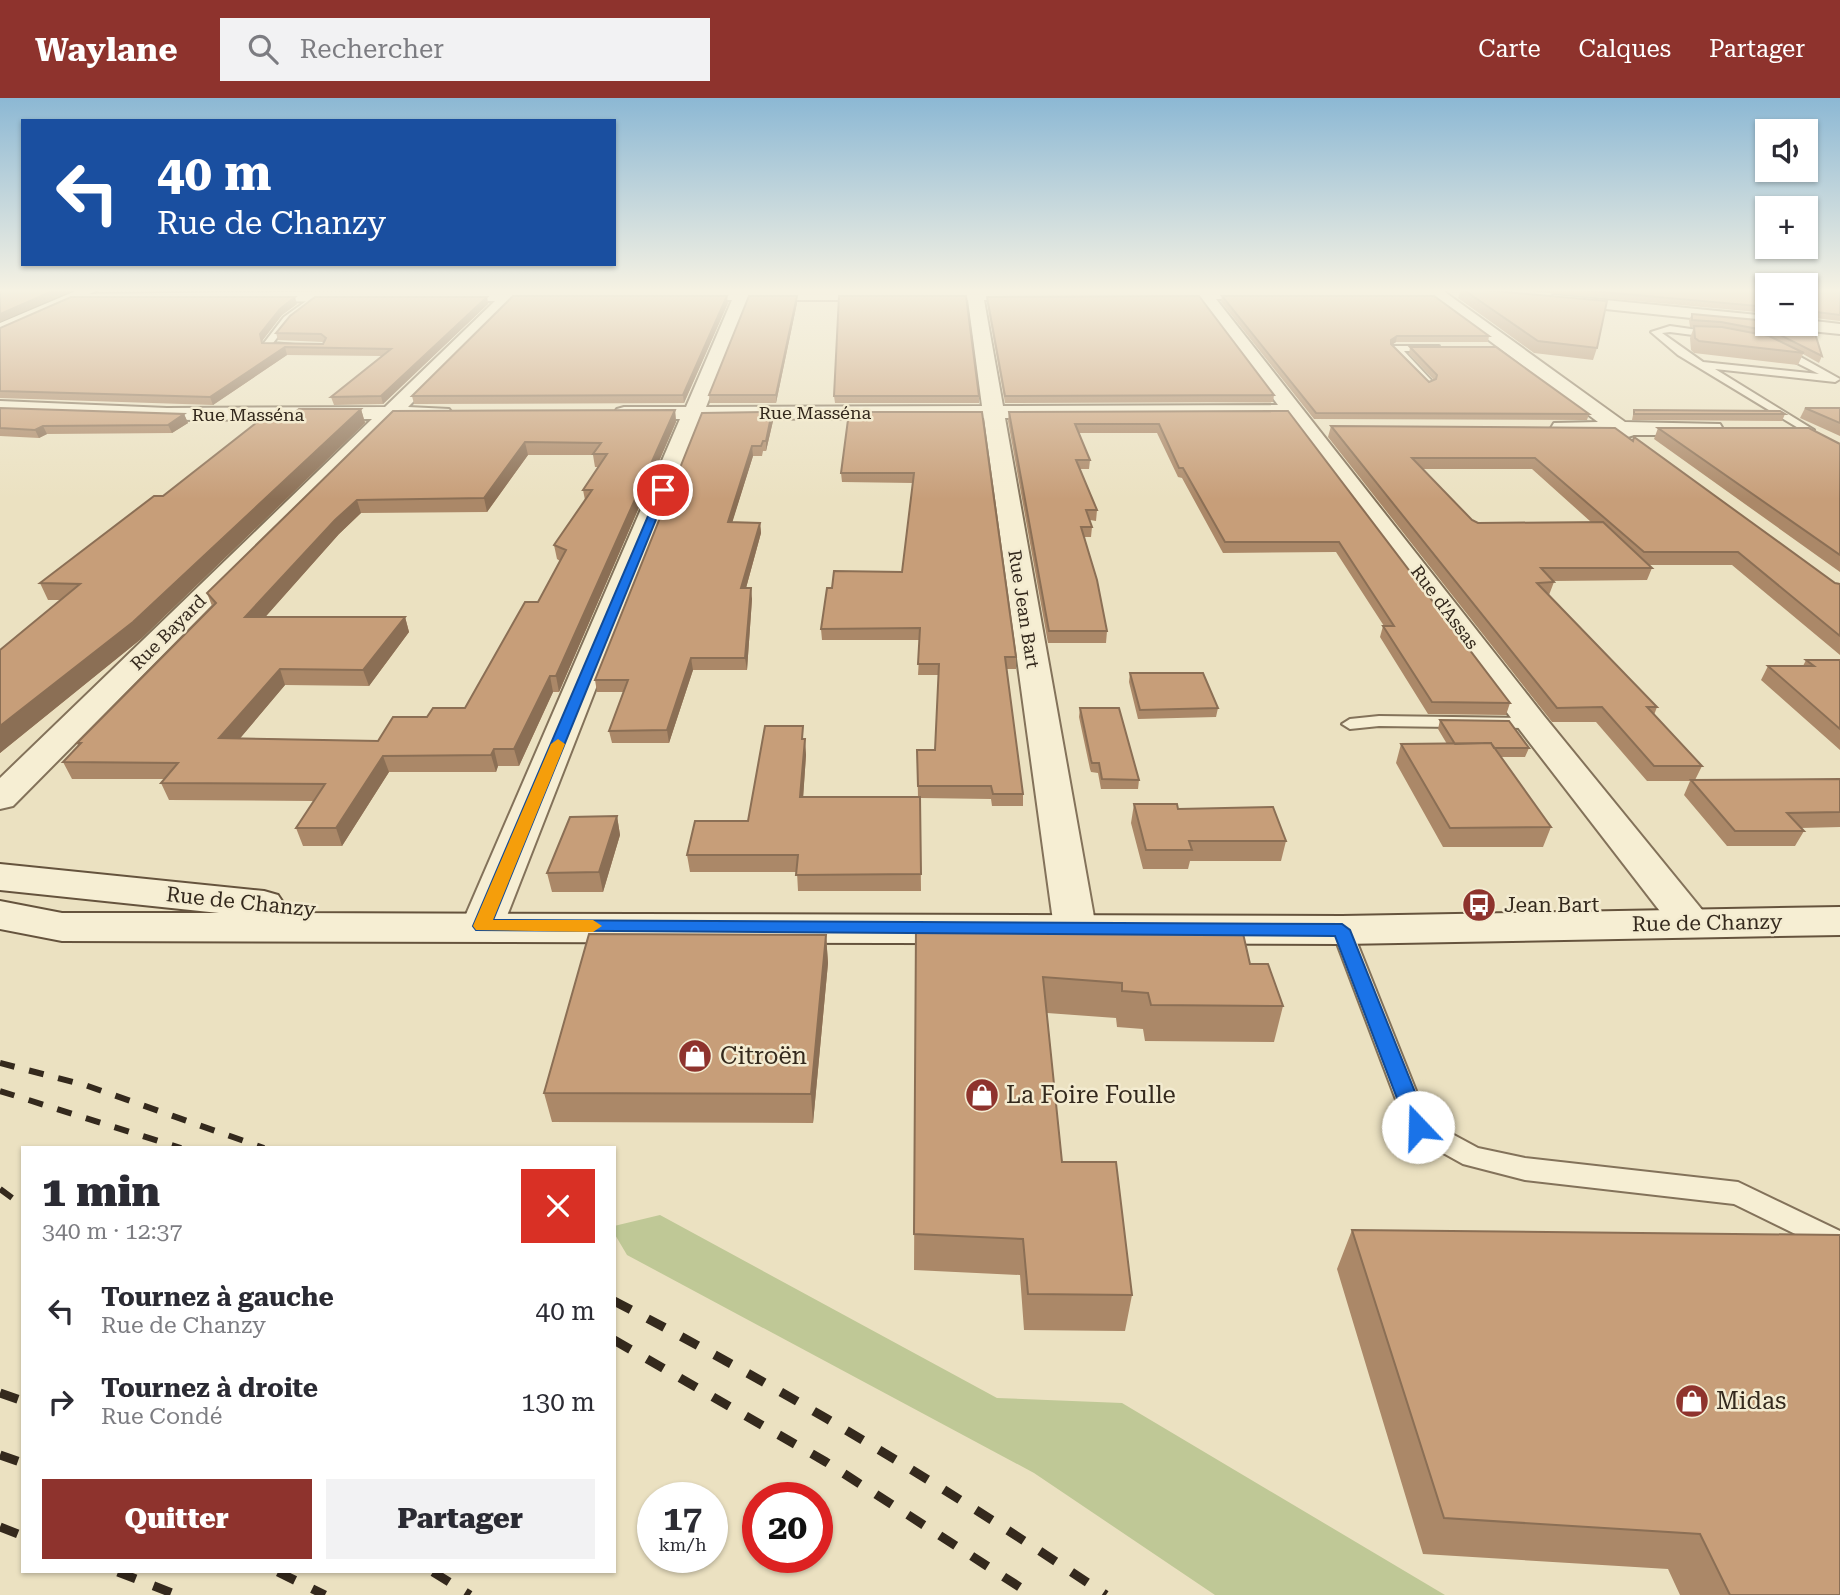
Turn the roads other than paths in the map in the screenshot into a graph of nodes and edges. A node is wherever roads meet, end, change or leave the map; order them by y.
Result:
1 (444, 360) edge
2 (716, 360) edge
3 (985, 360) edge
4 (1260, 360) edge
5 (1407, 360) edge
6 (1521, 360) edge
7 (1694, 360) edge
8 (1798, 360) edge
9 (1701, 365) junction
10 (1428, 383) edge
11 (0, 407) edge
12 (993, 411) junction
13 (459, 413) edge
14 (598, 413) edge
15 (695, 413) junction
16 (389, 414) junction
17 (1312, 422) junction
18 (1541, 428) edge
19 (1620, 428) junction
20 (1730, 429) edge
21 (1769, 430) edge
22 (1809, 430) junction
23 (1830, 442) edge
24 (1653, 452) edge
25 (1532, 723) junction
26 (1350, 724) dead end
27 (0, 798) edge
28 (0, 877) edge
29 (0, 915) edge
30 (1840, 921) edge
31 (1691, 922) junction
32 (482, 926) junction
33 (1075, 928) junction
34 (1342, 930) junction
35 (1840, 1244) edge

1 - 16 street, Rue Bayard
2 - 15 street
3 - 12 street, Rue Jean Bart
4 - 17 street, Rue d'Assas
5 - 10 lane
6 - 19 street
7 - 9 lane
8 - 9 lane
9 - 22 lane
11 - 16 street, Rue Masséna
12 - 15 street, Rue Masséna
12 - 17 street, Rue Masséna
12 - 33 street, Rue Jean Bart
13 - 16 street, Rue Masséna
14 - 15 street, Rue Masséna
15 - 32 street
16 - 27 street, Rue Bayard
17 - 25 street, Rue d'Assas
18 - 19 street
19 - 20 street
19 - 24 street
21 - 22 street
22 - 23 street
25 - 26 lane
25 - 31 street, Rue d'Assas
28 - 32 street, Rue de Chanzy
29 - 32 street, Rue de Chanzy
30 - 31 street, Rue de Chanzy
31 - 34 street, Rue de Chanzy
32 - 33 street, Rue de Chanzy
33 - 34 street, Rue de Chanzy
34 - 35 lane

